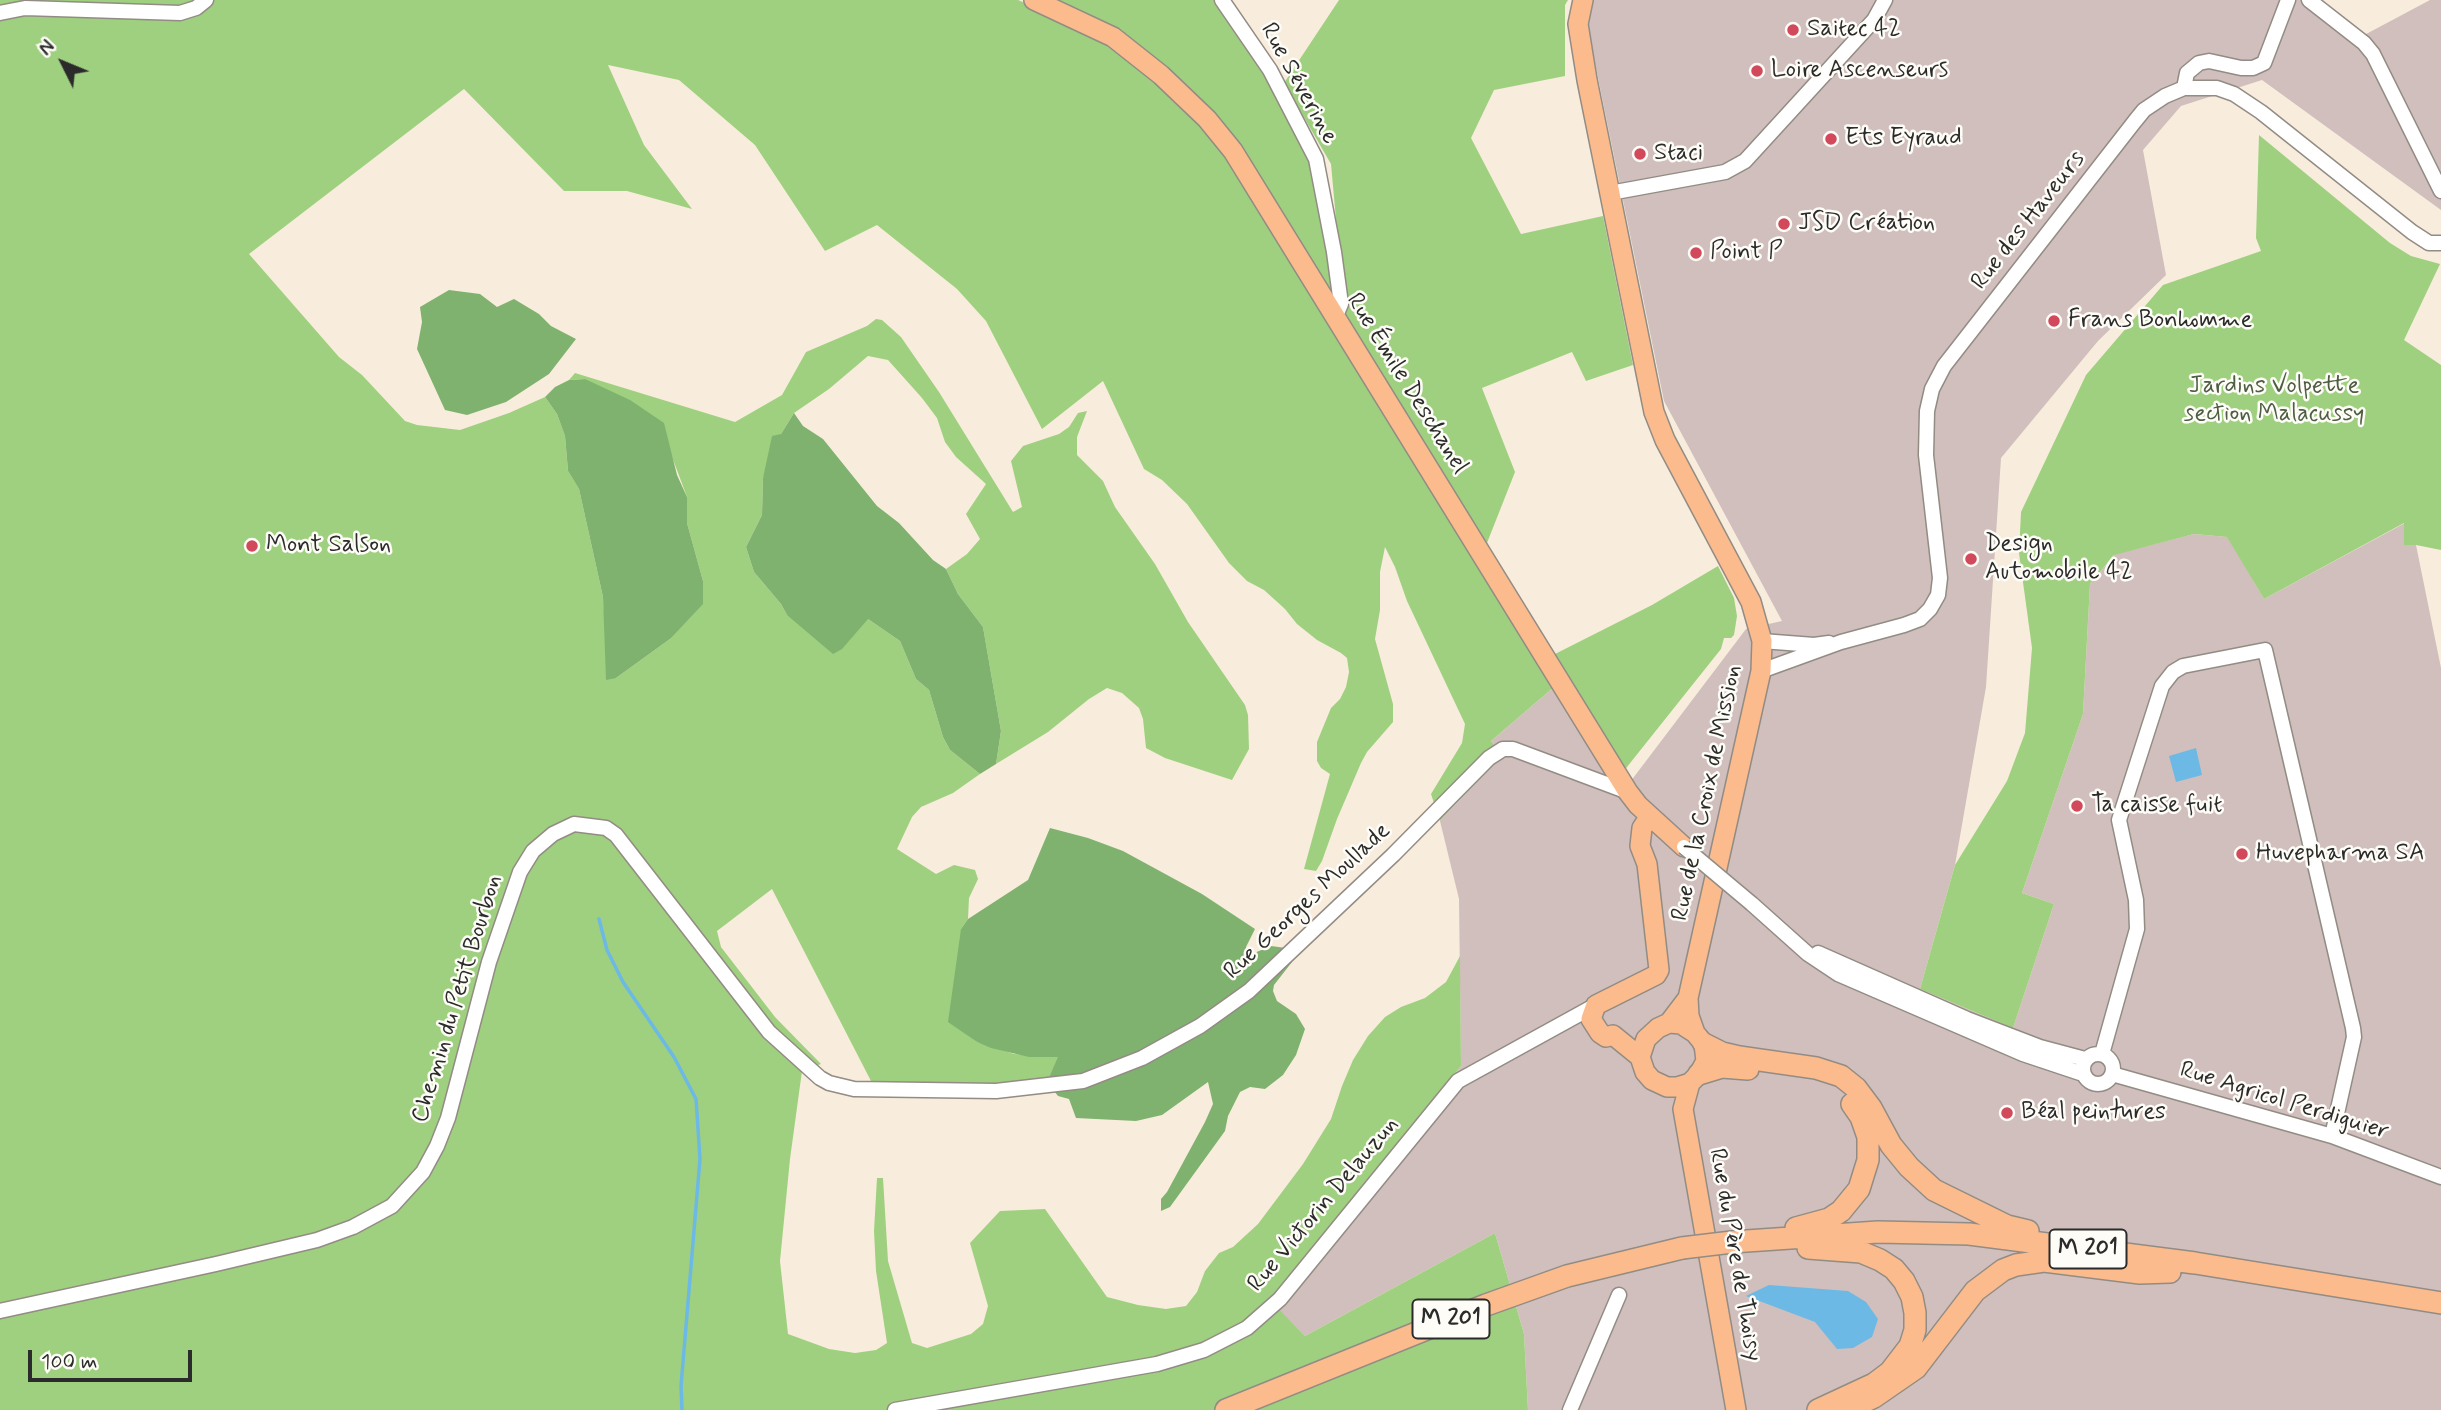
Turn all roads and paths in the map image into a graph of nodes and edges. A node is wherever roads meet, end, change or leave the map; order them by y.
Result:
1 (206, 0) edge
2 (1034, 0) edge
3 (1222, 0) edge
4 (1583, 0) edge
5 (1885, 0) edge
6 (2288, 0) edge
7 (2309, 0) edge
8 (0, 13) edge
9 (2184, 88) junction
10 (2441, 191) edge
11 (1610, 193) junction
12 (2441, 243) edge
13 (1335, 317) junction
14 (1762, 640) junction
15 (1841, 642) junction
16 (1762, 671) junction
17 (1628, 792) junction
18 (1650, 816) junction
19 (1678, 842) junction
20 (1647, 864) junction
21 (1629, 988) junction
22 (1688, 998) junction
23 (1596, 1005) junction
24 (1669, 1023) junction
25 (1618, 1038) junction
26 (1700, 1039) junction
27 (1643, 1048) junction
28 (2102, 1054) junction
29 (2084, 1067) junction
30 (2112, 1074) junction
31 (1695, 1078) junction
32 (1667, 1087) junction
33 (996, 1091) joint
34 (1683, 1109) junction
35 (2332, 1136) junction
36 (2441, 1177) edge
37 (1732, 1245) junction
38 (1761, 1245) junction
39 (1684, 1252) junction
40 (2194, 1263) junction
41 (2170, 1272) junction
42 (1619, 1295) dead end
43 (2441, 1303) edge
44 (0, 1311) edge
45 (2441, 1314) edge
46 (895, 1410) edge
47 (1226, 1410) edge
48 (1261, 1410) edge
49 (1570, 1410) edge
50 (1736, 1410) edge
51 (1818, 1410) edge
52 (1847, 1410) edge

1 - 8 street
2 - 13 main road, Rue Émile Deschanel
3 - 13 street, Rue Séverine
4 - 11 main road, Rue de la Croix de Mission
5 - 11 street
6 - 9 street
7 - 10 street
9 - 12 street, Rue des Haveurs
9 - 15 street, Rue des Haveurs
11 - 14 main road, Rue de la Croix de Mission
13 - 17 main road, Rue Émile Deschanel
14 - 15 street, Rue des Haveurs
14 - 16 main road, Rue de la Croix de Mission
15 - 16 street, Rue des Haveurs
16 - 22 main road, Rue de la Croix de Mission
17 - 18 main road, Rue Émile Deschanel
17 - 33 street, Rue Georges Moullade
18 - 19 main road, Rue Émile Deschanel
18 - 20 main road
19 - 20 main road
19 - 29 street, Rue Agricol Perdiguier, bridge
20 - 21 main road
21 - 23 main road
21 - 25 main road
22 - 24 main road
22 - 26 main road
23 - 25 main road
23 - 46 street, Rue Victorin Delauzun
24 - 26 main road
24 - 27 main road
25 - 27 main road
26 - 31 main road, Rue du Père de Thoisy
26 - 40 highway
27 - 32 main road, Rue du Père de Thoisy
28 - 29 street
28 - 30 street
28 - 35 street
29 - 30 street, Rue Agricol Perdiguier
30 - 35 street, Rue Agricol Perdiguier
31 - 32 main road
31 - 34 main road, Rue du Père de Thoisy
31 - 37 highway
32 - 34 main road, Rue du Père de Thoisy
33 - 44 street, Chemin du Petit Bourbon
34 - 50 main road, Rue du Père de Thoisy
35 - 36 street, Rue Agricol Perdiguier
37 - 38 highway, M 201
37 - 39 highway, M 201
37 - 40 highway, M 201
38 - 41 highway, M 201
38 - 51 highway
39 - 47 highway, M 201
39 - 48 highway, M 201
40 - 43 highway, M 201
41 - 45 highway, M 201
41 - 52 highway
42 - 49 street

